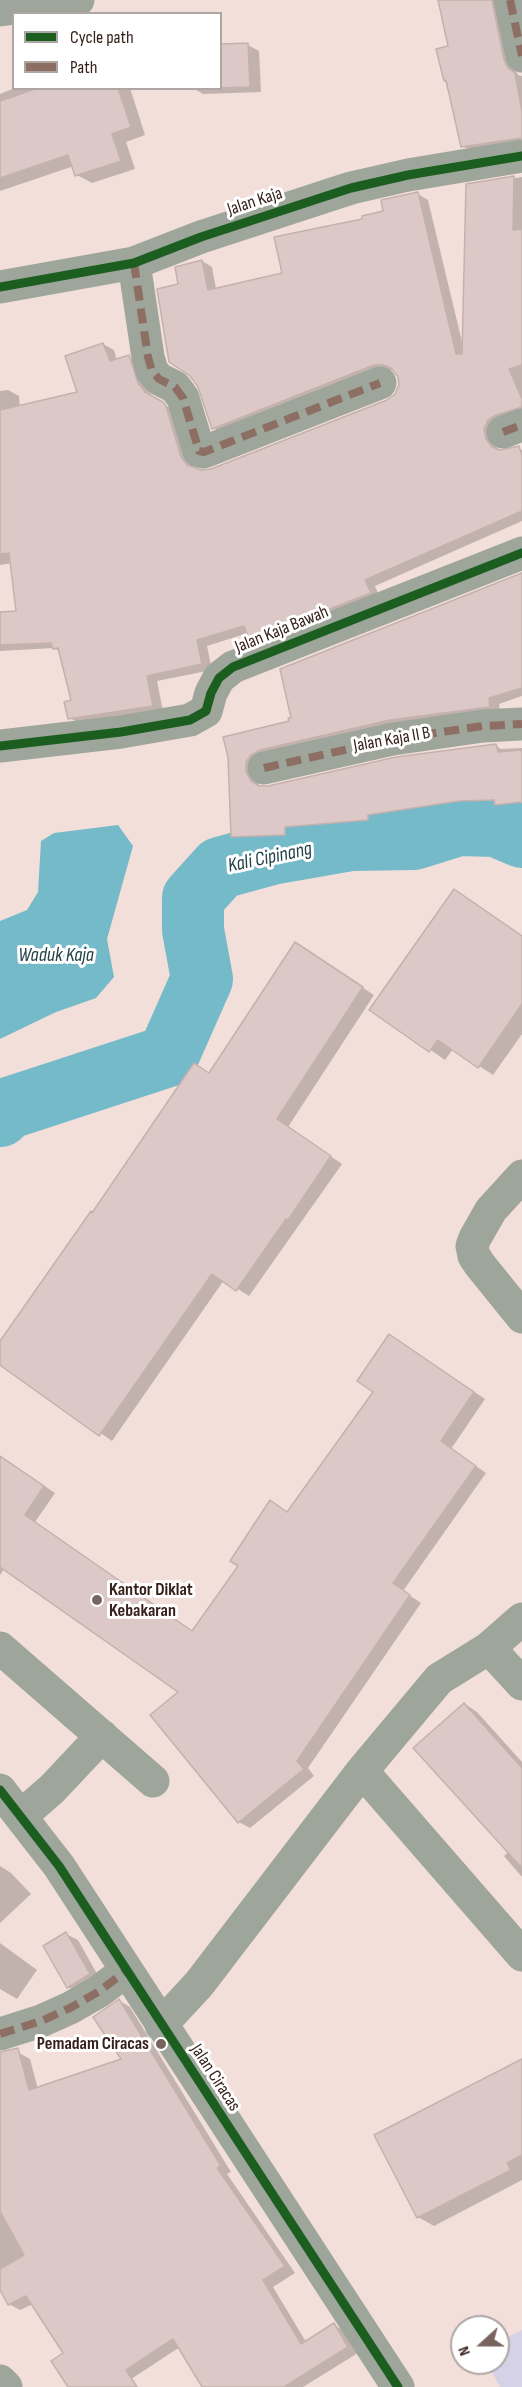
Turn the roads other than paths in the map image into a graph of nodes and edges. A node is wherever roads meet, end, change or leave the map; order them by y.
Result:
1 (78, 0) edge
2 (510, 0) edge
3 (0, 10) edge
4 (522, 56) edge
5 (522, 156) edge
6 (134, 262) junction
7 (0, 287) edge
8 (380, 383) dead end
9 (522, 553) edge
10 (522, 724) edge
11 (0, 746) edge
12 (264, 768) dead end
13 (517, 1191) edge
14 (522, 1317) edge
15 (522, 1619) edge
16 (0, 1648) edge
17 (489, 1648) junction
18 (522, 1684) edge
19 (102, 1736) junction
20 (362, 1770) junction
21 (153, 1780) dead end
22 (0, 1790) edge
23 (21, 1816) junction
24 (522, 1955) edge
25 (126, 1971) junction
26 (161, 2025) junction
27 (0, 2034) edge
28 (0, 2381) edge
29 (6, 2387) edge
30 (398, 2387) edge

1 - 3 street
2 - 4 street
5 - 6 street, Jalan Kaja
6 - 7 street, Jalan Kaja
6 - 8 street
9 - 11 street, Jalan Kaja Bawah
10 - 12 street, Jalan Kaja II B
13 - 14 street
15 - 17 street
16 - 19 street
17 - 18 street
17 - 20 street
19 - 21 street
19 - 23 street
20 - 24 street
20 - 26 street
22 - 23 street, Jalan Ciracas
23 - 25 street, Jalan Ciracas
25 - 26 street, Jalan Ciracas
25 - 27 street
26 - 30 street, Jalan Ciracas
28 - 29 street

